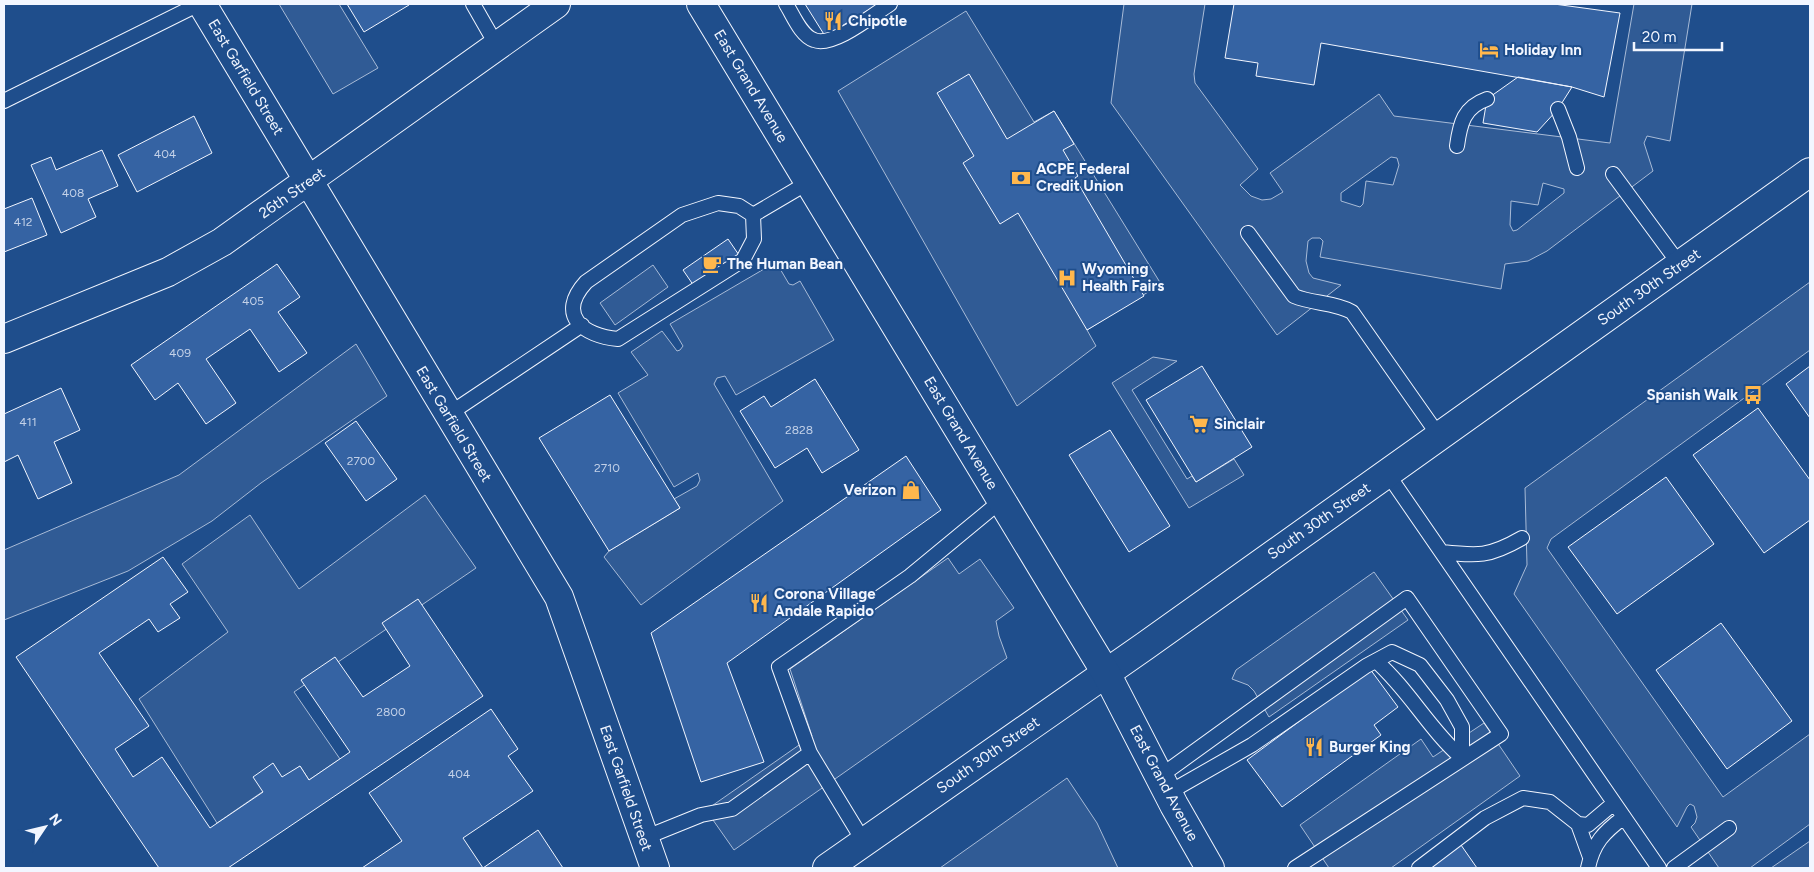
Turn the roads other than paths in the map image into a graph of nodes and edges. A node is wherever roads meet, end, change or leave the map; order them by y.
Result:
1 (200, 4) edge
2 (472, 4) edge
3 (556, 4) edge
4 (701, 4) edge
5 (786, 4) edge
6 (890, 4) edge
7 (497, 46) junction
8 (1487, 99) dead end
9 (4, 100) edge
10 (1558, 109) dead end
11 (1457, 146) dead end
12 (1577, 168) dead end
13 (1810, 172) edge
14 (1612, 174) dead end
15 (309, 181) junction
16 (809, 182) junction
17 (753, 215) junction
18 (1248, 233) dead end
19 (1680, 265) junction
20 (582, 326) junction
21 (4, 338) edge
22 (449, 414) junction
23 (1439, 436) junction
24 (1387, 473) junction
25 (1002, 500) junction
26 (1522, 538) dead end
27 (1442, 552) junction
28 (1376, 661) junction
29 (1106, 672) junction
30 (810, 753) junction
31 (1462, 758) junction
32 (1164, 785) junction
33 (1614, 804) junction
34 (1624, 817) junction
35 (1578, 824) junction
36 (1729, 828) dead end
37 (644, 838) junction
38 (848, 858) edge
39 (1589, 862) edge
40 (655, 868) edge
41 (1210, 868) edge
42 (1295, 868) edge
43 (1419, 868) edge
44 (1659, 868) edge
45 (1674, 868) edge

1 - 9 lane
1 - 15 street, East Garfield Street
2 - 7 lane
3 - 7 street, 26th Street
4 - 16 street, East Grand Avenue
5 - 6 lane
7 - 15 street, 26th Street
8 - 11 lane
10 - 12 lane
13 - 19 street, South 30th Street
14 - 19 lane
15 - 21 street, 26th Street
15 - 22 street, East Garfield Street
16 - 17 lane
16 - 25 street, East Grand Avenue
17 - 20 lane
17 - 20 lane
18 - 23 lane
19 - 23 street, South 30th Street
20 - 22 lane
22 - 37 street, East Garfield Street
23 - 24 street, South 30th Street
24 - 27 lane
24 - 29 street, South 30th Street
25 - 29 street, East Grand Avenue
25 - 30 lane
26 - 27 lane
27 - 33 lane
28 - 31 lane
28 - 31 lane
28 - 32 lane
29 - 32 street, East Grand Avenue
29 - 38 street, South 30th Street
30 - 37 lane
30 - 38 lane
31 - 32 lane
31 - 42 lane
32 - 41 street, East Grand Avenue
33 - 34 lane
33 - 35 lane
34 - 39 lane
34 - 44 lane
35 - 39 lane
35 - 43 lane
36 - 45 lane
37 - 40 street, East Garfield Street

